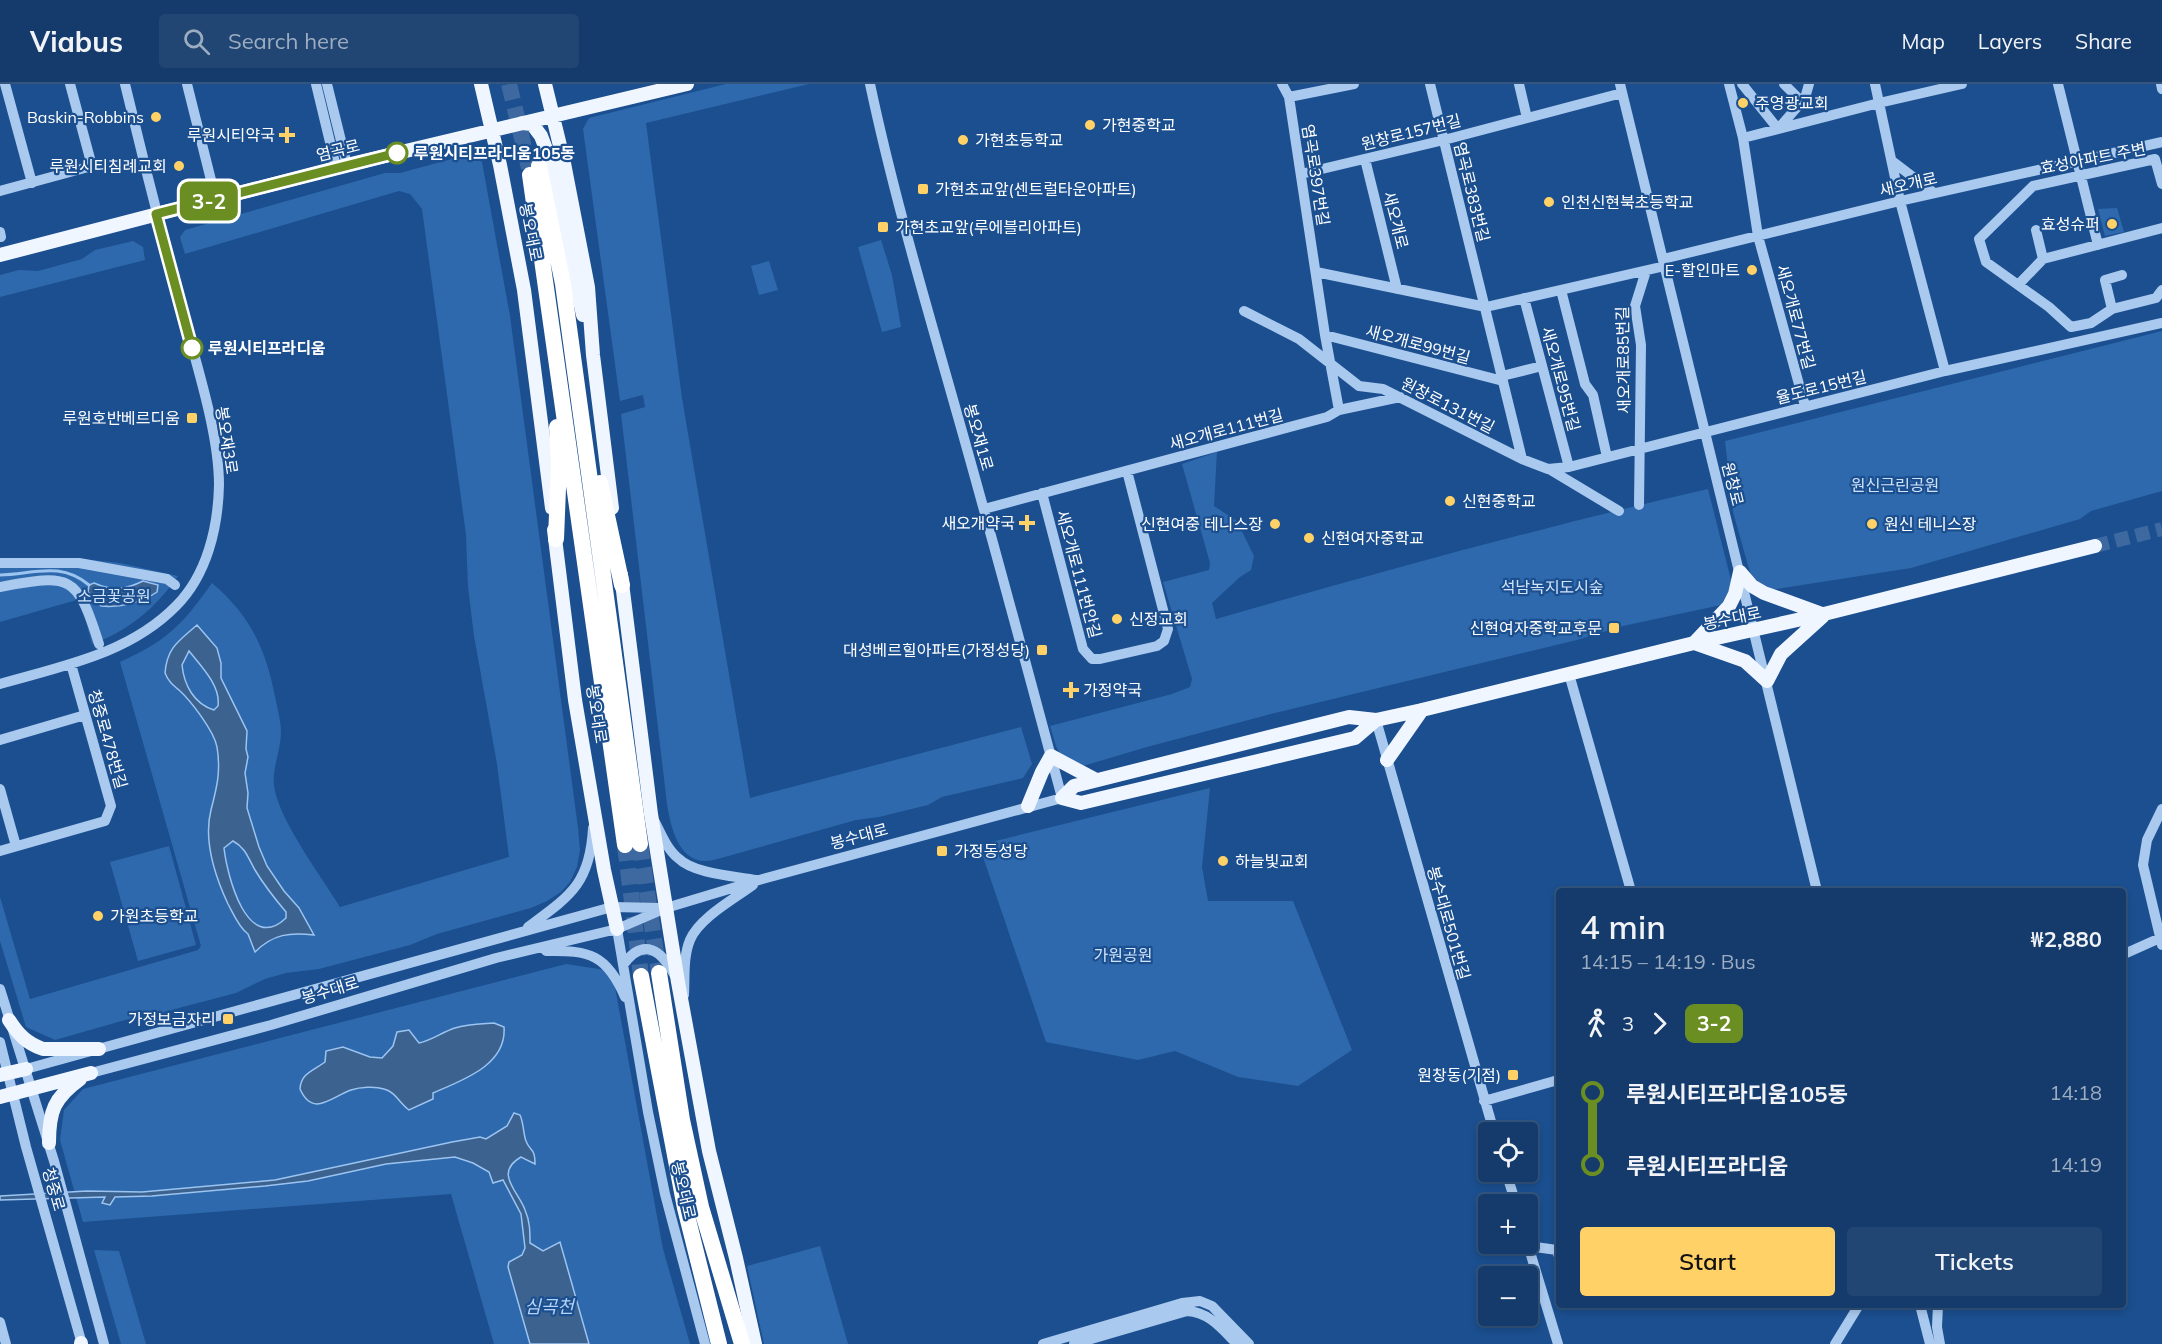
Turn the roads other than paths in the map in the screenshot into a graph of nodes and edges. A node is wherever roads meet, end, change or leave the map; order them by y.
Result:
1 (5, 84) edge
2 (70, 84) edge
3 (125, 84) edge
4 (187, 84) edge
5 (316, 84) edge
6 (327, 84) edge
7 (481, 84) edge
8 (545, 84) edge
9 (687, 84) edge
10 (870, 84) edge
11 (1282, 84) edge
12 (1354, 84) edge
13 (1430, 84) edge
14 (1519, 84) edge
15 (1729, 84) edge
16 (1742, 84) edge
17 (1785, 84) edge
18 (1809, 84) edge
19 (1875, 84) edge
20 (1962, 84) edge
21 (2058, 84) edge
22 (2161, 84) edge
23 (1621, 88) edge
24 (2162, 89) edge
25 (1289, 97) junction
26 (1802, 102) junction
27 (1879, 103) junction
28 (554, 116) junction
29 (1527, 118) junction
30 (522, 123) junction
31 (1778, 129) junction
32 (491, 130) junction
33 (1743, 138) junction
34 (1444, 140) junction
35 (2162, 142) edge
36 (337, 146) junction
37 (1365, 159) junction
38 (1892, 161) junction
39 (2076, 161) junction
40 (341, 166) junction
41 (1301, 174) junction
42 (2081, 176) junction
43 (32, 183) junction
44 (212, 184) dead end
45 (2162, 184) edge
46 (0, 191) edge
47 (1934, 193) junction
48 (1900, 201) junction
49 (156, 214) junction
50 (2162, 228) edge
51 (2036, 230) dead end
52 (1758, 236) junction
53 (2098, 245) junction
54 (0, 255) edge
55 (2043, 259) junction
56 (1664, 263) junction
57 (1646, 271) junction
58 (1316, 272) junction
59 (2122, 275) dead end
60 (563, 284) junction
61 (2018, 285) junction
62 (1397, 288) junction
63 (1562, 290) junction
64 (2162, 290) edge
65 (1524, 298) junction
66 (549, 304) junction
67 (1486, 307) junction
68 (2112, 309) junction
69 (1244, 311) dead end
70 (2162, 323) edge
71 (1325, 335) junction
72 (593, 355) junction
73 (1330, 363) junction
74 (1542, 366) junction
75 (1945, 371) junction
76 (1503, 379) junction
77 (1400, 397) junction
78 (1805, 406) junction
79 (1339, 410) junction
80 (1705, 432) junction
81 (1639, 449) junction
82 (1607, 457) junction
83 (1522, 459) junction
84 (1569, 467) junction
85 (1548, 469) junction
86 (1127, 471) junction
87 (1042, 493) junction
88 (1639, 505) dead end
89 (984, 509) junction
90 (1619, 511) dead end
91 (556, 539) junction
92 (2095, 546) tunnel mouth
93 (0, 565) edge
94 (1740, 572) junction
95 (24, 582) junction
96 (175, 585) dead end
97 (622, 585) junction
98 (0, 587) edge
99 (1824, 614) junction
100 (1755, 630) junction
101 (1694, 643) junction
102 (99, 644) dead end
103 (71, 664) junction
104 (1569, 674) junction
105 (1767, 681) junction
106 (0, 684) edge
107 (1422, 710) junction
108 (85, 715) junction
109 (1376, 720) junction
110 (0, 740) edge
111 (1051, 756) junction
112 (1387, 760) junction
113 (1096, 780) junction
114 (0, 789) edge
115 (1062, 798) junction
116 (594, 801) junction
117 (1028, 806) junction
118 (2162, 809) edge
119 (651, 814) junction
120 (16, 846) junction
121 (0, 851) edge
122 (759, 880) junction
123 (1630, 888) edge
124 (1816, 888) edge
125 (612, 907) junction
126 (666, 908) junction
127 (617, 929) junction
128 (522, 931) junction
129 (2161, 942) edge
130 (528, 951) junction
131 (2126, 955) edge
132 (623, 964) junction
133 (659, 973) tunnel mouth
134 (641, 976) tunnel mouth
135 (678, 982) junction
136 (0, 989) edge
137 (683, 1011) junction
138 (633, 1016) junction
139 (9, 1020) junction
140 (0, 1042) edge
141 (99, 1049) junction
142 (26, 1069) junction
143 (91, 1073) junction
144 (4, 1074) edge
145 (1556, 1081) edge
146 (32, 1089) junction
147 (7, 1095) edge
148 (1484, 1101) junction
149 (1491, 1122) edge
150 (49, 1143) junction
151 (1538, 1246) edge
152 (1556, 1250) edge
153 (1531, 1254) edge
154 (1857, 1308) edge
155 (1921, 1308) edge
156 (1938, 1308) edge
157 (0, 1322) edge
158 (6, 1344) edge
159 (82, 1344) edge
160 (104, 1344) edge
161 (705, 1344) edge
162 (719, 1344) edge
163 (742, 1344) edge
164 (755, 1344) edge
165 (1043, 1344) edge
166 (1074, 1344) edge
167 (1237, 1344) edge
168 (1249, 1344) edge
169 (1558, 1344) edge
170 (1835, 1344) edge
171 (1930, 1344) edge
172 (1940, 1344) edge

1 - 43 street
2 - 43 street
3 - 49 street, 봉오재3로
4 - 44 street
5 - 36 street
6 - 36 street
7 - 32 main road, 봉오대로
8 - 28 main road, 봉오대로
9 - 28 main road, 염곡로
10 - 89 street, 봉오재1로
11 - 25 street, 염곡로397번길
12 - 25 street
13 - 34 street, 염곡로383번길
14 - 29 street
15 - 33 street, 새오개로77번길
16 - 31 street
17 - 26 street
18 - 26 street
19 - 27 street
20 - 27 street
21 - 39 street
22 - 24 street
23 - 29 street, 원창로157번길
23 - 56 street, 원창로
25 - 41 street, 염곡로397번길
26 - 31 street
27 - 31 street
27 - 38 street
28 - 30 main road, 염곡로
28 - 72 main road, 봉오대로
29 - 34 street, 원창로157번길
30 - 32 main road, 염곡로
30 - 72 main road
31 - 33 street
32 - 40 main road, 염곡로
32 - 91 main road, 봉오대로
33 - 52 street, 새오개로77번길
34 - 37 street, 원창로157번길
34 - 67 street, 염곡로383번길
35 - 39 street, 새오개로
36 - 40 street
37 - 41 street, 원창로157번길
37 - 62 street, 새오개로
38 - 47 street
38 - 48 street
39 - 42 street
39 - 47 street, 새오개로
40 - 49 main road, 염곡로
41 - 58 street, 염곡로397번길
42 - 45 street, 효성아파트 주변
42 - 53 street
42 - 61 street, 효성아파트 주변
43 - 46 street
47 - 48 street, 새오개로
48 - 52 street, 새오개로
48 - 75 street
49 - 54 main road, 염곡로
49 - 103 street, 봉오재3로
50 - 53 street
51 - 55 street
52 - 56 street, 새오개로
52 - 78 street, 새오개로77번길
53 - 55 street
55 - 61 street
56 - 57 street, 새오개로
56 - 80 street, 원창로
57 - 63 street, 새오개로
57 - 81 street, 새오개로85번길
58 - 62 street, 새오개로
58 - 71 street
59 - 68 street
60 - 66 highway, 봉오대로
60 - 66 highway, 봉오대로
60 - 97 highway
61 - 68 street, 효성아파트 주변
62 - 67 street, 새오개로
63 - 65 street, 새오개로
63 - 82 street
64 - 68 street, 효성아파트 주변
65 - 67 street, 새오개로
65 - 74 street, 새오개로95번길
66 - 91 highway
67 - 76 street, 새오개로99번길
69 - 73 street, 원창로131번길
70 - 75 street, 율도로15번길
71 - 73 street
71 - 76 street, 새오개로99번길
72 - 97 main road, 봉오대로
73 - 77 street, 원창로131번길
73 - 79 street
74 - 76 street
74 - 84 street, 새오개로95번길
75 - 78 street, 율도로15번길
76 - 83 street, 새오개로99번길
77 - 79 street, 새오개로111번길
77 - 83 street, 원창로131번길
78 - 80 street, 율도로15번길
79 - 86 street, 새오개로111번길
80 - 81 street, 원창로131번길
80 - 94 street, 원창로
81 - 82 street, 원창로131번길
81 - 88 street
82 - 84 street, 원창로131번길
83 - 85 street, 원창로131번길
84 - 85 street, 원창로131번길
85 - 90 street, 원창로131번길
86 - 87 street, 새오개로111번길
86 - 87 street, 새오개로111번안길
87 - 89 street, 새오개로111번길
89 - 111 street, 봉오재1로
91 - 116 main road, 봉오대로
92 - 99 main road, 봉수대로
93 - 95 street
93 - 96 street
94 - 99 main road
94 - 100 street, 원창로
94 - 101 main road
95 - 98 street
95 - 102 street
97 - 119 main road, 봉오대로
99 - 100 main road, 봉수대로
99 - 105 main road
100 - 101 main road, 봉수대로
100 - 105 street, 원창로
101 - 104 main road, 봉수대로
101 - 105 main road
103 - 106 street, 봉오재3로
103 - 108 street, 청중로478번길
104 - 107 main road, 봉수대로
104 - 123 street
105 - 124 street, 원창로
107 - 109 main road, 봉수대로
107 - 112 main road
108 - 110 street
108 - 120 street, 청중로478번길
109 - 112 street, 봉수대로501번길
109 - 113 main road, 봉수대로
109 - 115 main road, 봉수대로
111 - 113 main road
111 - 115 street, 봉오재1로
111 - 117 main road
112 - 148 street, 봉수대로501번길
113 - 115 main road, 봉수대로
114 - 120 street
115 - 117 street, 봉수대로
116 - 125 main road, 봉오대로
116 - 128 street
117 - 122 street, 봉수대로
118 - 129 street
119 - 122 street
119 - 126 main road, 봉오대로
120 - 121 street, 청중로478번길
122 - 126 street, 봉수대로
122 - 137 street
125 - 126 street, 봉수대로
125 - 127 main road, 봉오대로
125 - 128 street, 봉수대로
126 - 127 street, 봉수대로
126 - 135 main road, 봉오대로
127 - 130 street, 봉수대로
127 - 132 street, 봉오대로
128 - 141 street, 봉수대로
129 - 131 street
130 - 138 street
130 - 143 street, 봉수대로
132 - 135 street
132 - 138 street, 봉오대로
133 - 163 highway, 봉오대로
134 - 162 highway, 봉오대로
135 - 137 main road, 봉오대로
136 - 139 street
137 - 164 main road, 봉오대로
138 - 161 street, 봉오대로
139 - 141 main road
139 - 142 street
140 - 144 street, 청중로
141 - 142 street, 봉수대로
142 - 144 main road, 봉수대로
142 - 146 street
143 - 146 main road, 봉수대로
143 - 150 main road
144 - 147 street, 청중로
145 - 148 street
146 - 147 main road, 봉수대로
146 - 150 street
147 - 159 street, 청중로
148 - 149 street, 봉수대로501번길
150 - 160 street
151 - 152 street
153 - 169 street
154 - 170 street
155 - 171 street
156 - 172 street
157 - 158 street
165 - 168 street
166 - 167 street

